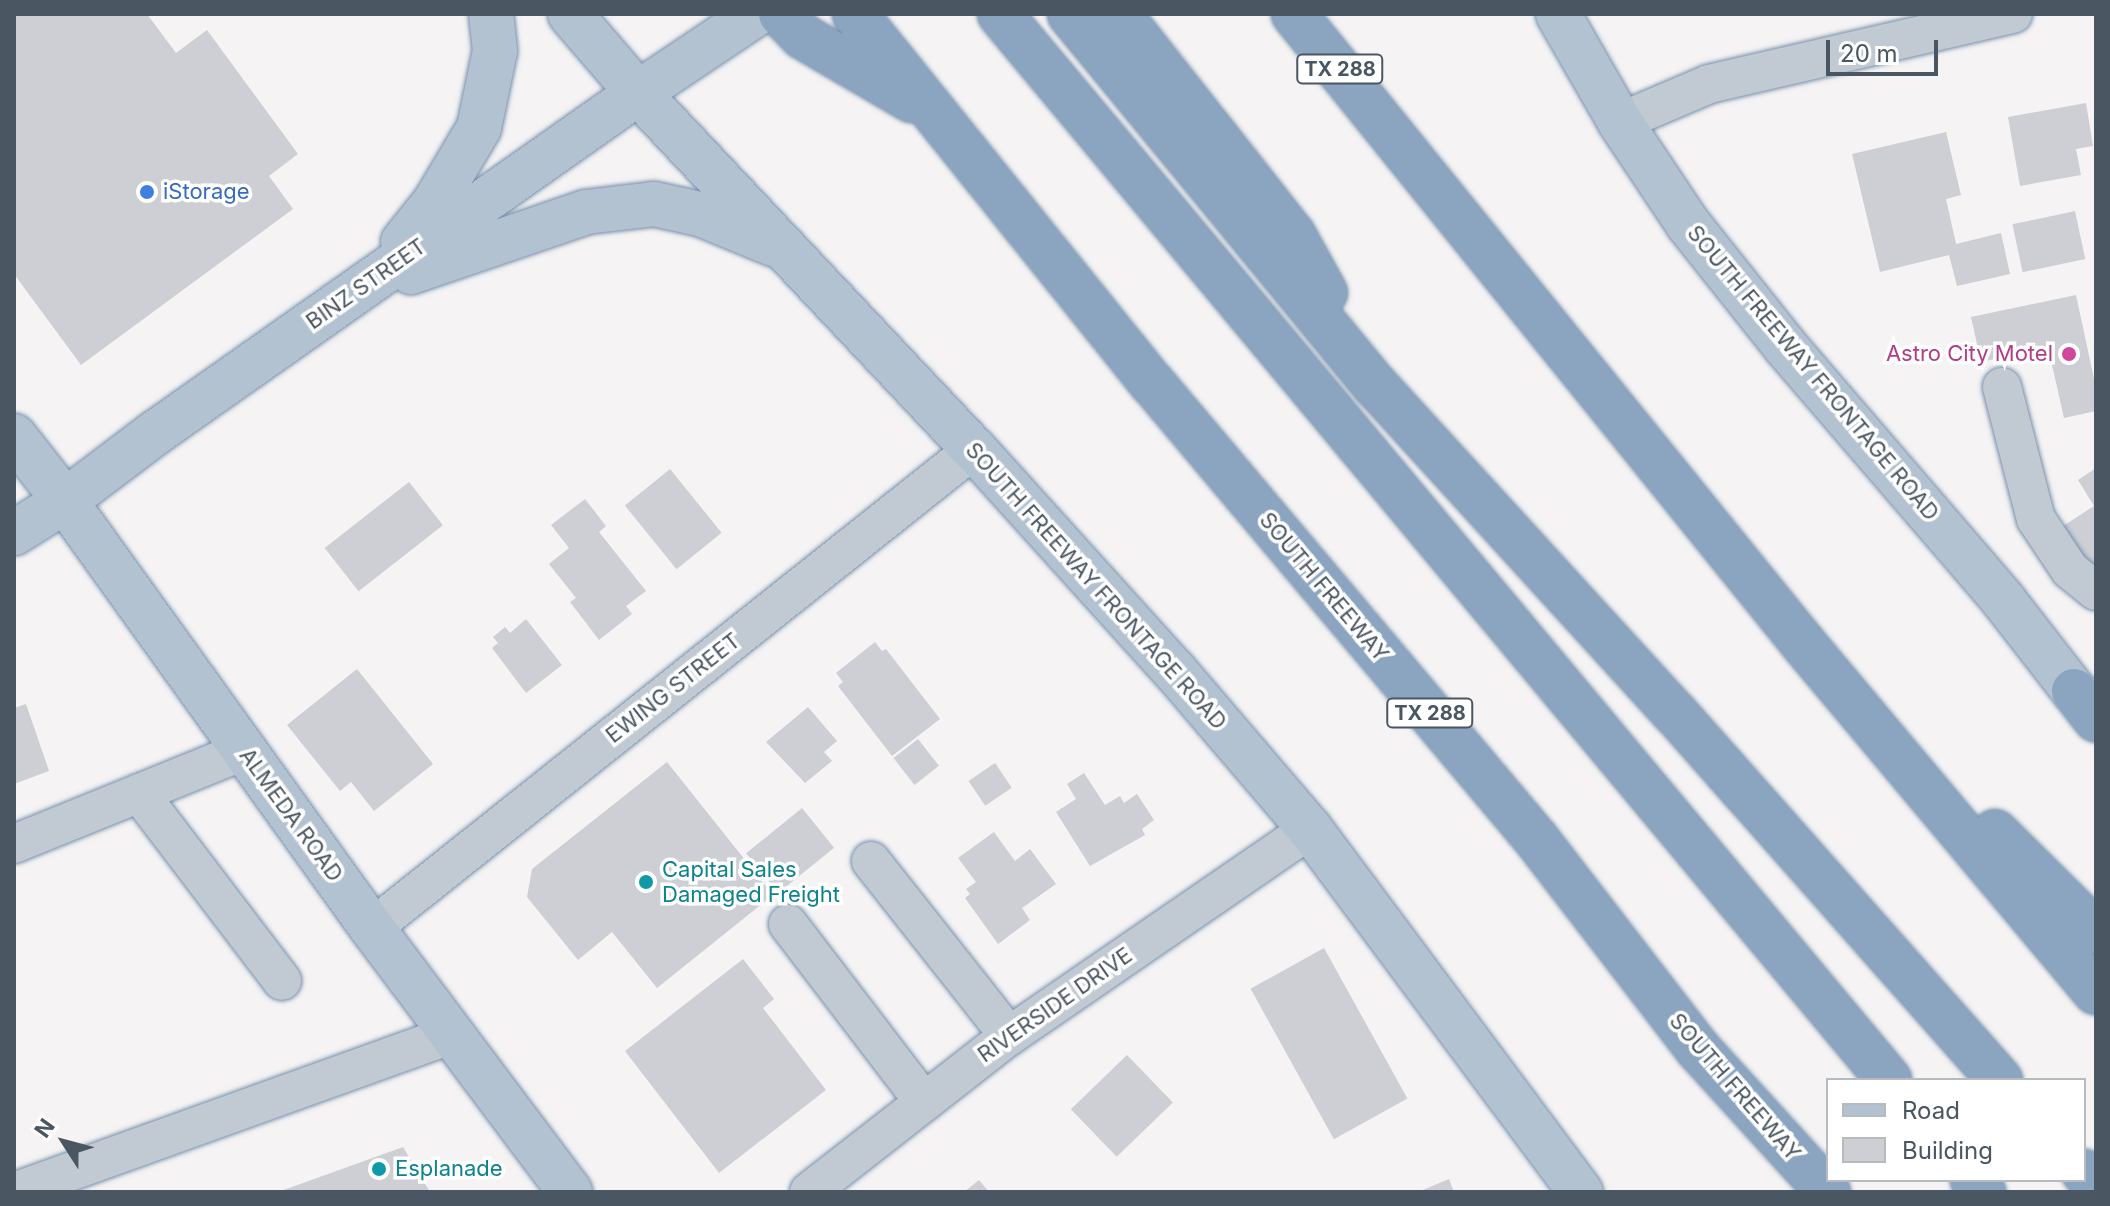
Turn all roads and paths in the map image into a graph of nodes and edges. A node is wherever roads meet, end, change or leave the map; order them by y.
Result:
1 (491, 14) edge
2 (570, 14) edge
3 (756, 14) edge
4 (781, 14) edge
5 (855, 14) edge
6 (1000, 14) edge
7 (1070, 14) edge
8 (1119, 14) edge
9 (1294, 14) edge
10 (1312, 14) edge
11 (1558, 14) edge
12 (2013, 14) edge
13 (638, 93) junction
14 (932, 111) junction
15 (1620, 122) junction
16 (1386, 124) junction
17 (786, 249) junction
18 (364, 286) junction
19 (1376, 386) junction
20 (2002, 387) dead end
21 (14, 436) edge
22 (974, 449) junction
23 (65, 501) junction
24 (14, 533) edge
25 (2096, 591) edge
26 (1802, 642) junction
27 (2091, 702) edge
28 (245, 750) junction
29 (139, 793) junction
30 (1310, 829) junction
31 (14, 844) edge
32 (871, 861) dead end
33 (788, 924) dead end
34 (372, 928) junction
35 (2096, 932) edge
36 (282, 981) dead end
37 (2096, 992) edge
38 (451, 1035) junction
39 (1009, 1036) junction
40 (1887, 1078) edge
41 (1998, 1078) edge
42 (924, 1102) junction
43 (14, 1192) edge
44 (570, 1192) edge
45 (809, 1192) edge
46 (1581, 1192) edge
47 (1828, 1192) edge

1 - 18 main road
2 - 13 main road, SOUTH FREEWAY FRONTAGE ROAD
3 - 13 main road, BINZ STREET
4 - 14 highway
5 - 14 highway, SOUTH FREEWAY / TX 288
6 - 40 highway
7 - 19 highway
8 - 19 highway
9 - 16 highway, TX 288
10 - 16 highway
11 - 15 main road, SOUTH FREEWAY FRONTAGE ROAD
12 - 15 street
13 - 17 main road, SOUTH FREEWAY FRONTAGE ROAD
13 - 18 main road, BINZ STREET
14 - 47 highway, SOUTH FREEWAY / TX 288
15 - 27 main road, SOUTH FREEWAY FRONTAGE ROAD
16 - 26 highway, TX 288
17 - 18 main road
17 - 22 main road, SOUTH FREEWAY FRONTAGE ROAD
18 - 23 main road, BINZ STREET
19 - 41 highway
20 - 25 street
21 - 23 main road, ALMEDA ROAD
22 - 30 main road, SOUTH FREEWAY FRONTAGE ROAD
22 - 34 street, EWING STREET
23 - 24 main road, BINZ STREET
23 - 28 main road, ALMEDA ROAD
26 - 35 highway
26 - 37 highway, TX 288
28 - 29 street
28 - 34 main road, ALMEDA ROAD
29 - 31 street
29 - 36 street
30 - 39 street, RIVERSIDE DRIVE
30 - 46 main road, SOUTH FREEWAY FRONTAGE ROAD
32 - 39 street
33 - 42 street
34 - 38 main road, ALMEDA ROAD
38 - 43 street
38 - 44 main road, ALMEDA ROAD
39 - 42 street, RIVERSIDE DRIVE
42 - 45 street, RIVERSIDE DRIVE

